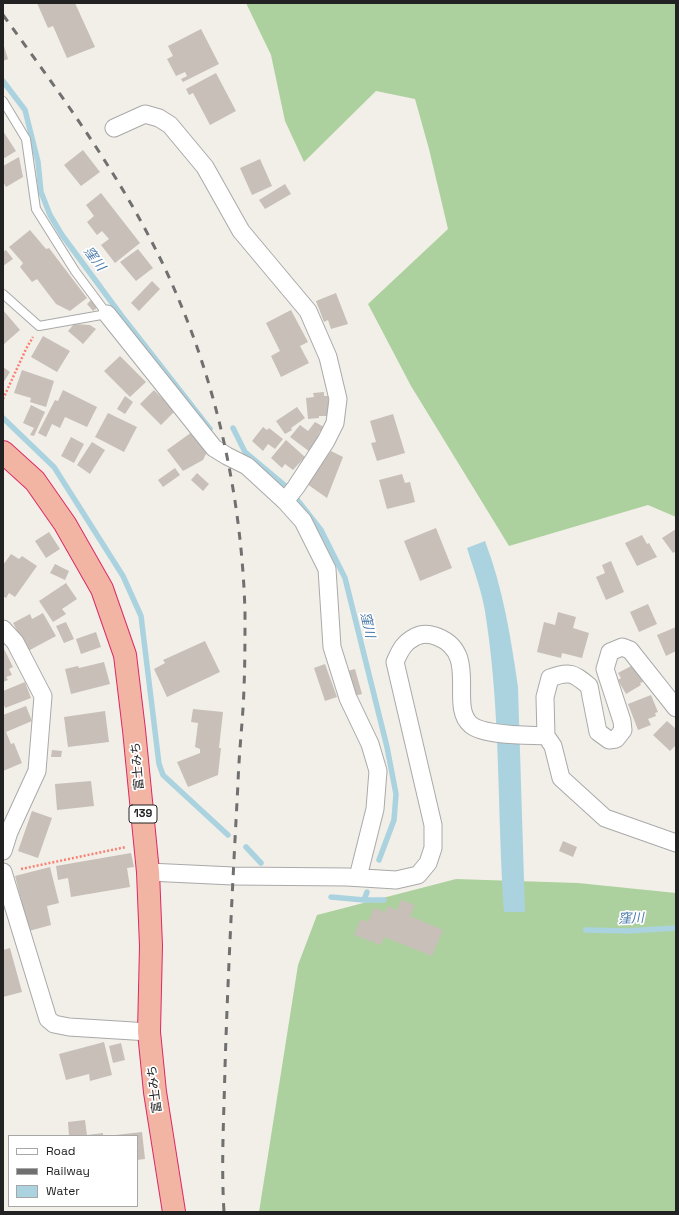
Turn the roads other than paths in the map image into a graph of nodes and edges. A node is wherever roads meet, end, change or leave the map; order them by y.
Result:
1 (3, 101) edge
2 (114, 128) dead end
3 (3, 294) edge
4 (107, 314) junction
5 (3, 452) edge
6 (290, 495) junction
7 (3, 630) edge
8 (676, 708) edge
9 (538, 735) junction
10 (676, 843) edge
11 (3, 851) edge
12 (10, 871) edge
13 (148, 872) junction
14 (358, 878) junction
15 (149, 1032) junction
16 (174, 1212) edge

1 - 4 lane
2 - 6 street
3 - 4 lane
4 - 6 street
5 - 13 highway, 富士みち / 139
6 - 14 street
7 - 11 street
8 - 9 street
9 - 10 street
9 - 14 street
12 - 15 street
13 - 14 street
13 - 15 highway, 富士みち / 139
15 - 16 highway, 富士みち / 139

